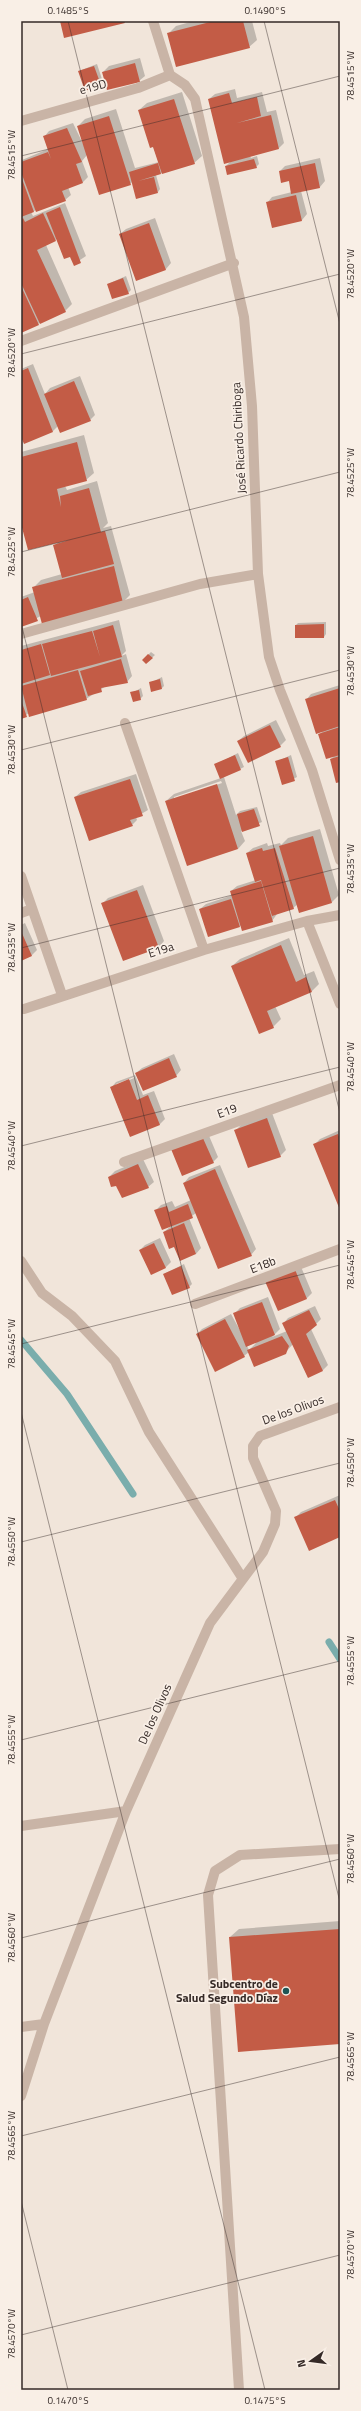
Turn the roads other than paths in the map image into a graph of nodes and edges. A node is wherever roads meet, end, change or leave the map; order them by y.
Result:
1 (153, 21) edge
2 (170, 75) junction
3 (21, 122) edge
4 (234, 263) junction
5 (21, 341) edge
6 (258, 574) junction
7 (21, 634) edge
8 (126, 723) dead end
9 (340, 860) edge
10 (21, 876) edge
11 (32, 909) junction
12 (21, 912) edge
13 (340, 915) edge
14 (307, 921) junction
15 (204, 950) junction
16 (62, 995) junction
17 (340, 1004) edge
18 (24, 1009) dead end
19 (340, 1085) edge
20 (124, 1162) dead end
21 (340, 1250) edge
22 (21, 1261) edge
23 (195, 1304) dead end
24 (340, 1407) edge
25 (243, 1579) junction
26 (126, 1811) junction
27 (21, 1826) edge
28 (340, 1850) edge
29 (44, 2024) junction
30 (21, 2027) edge
31 (21, 2096) edge
32 (239, 2390) edge

1 - 2 street
2 - 3 street, e19D
2 - 4 street, José Ricardo Chiriboga
4 - 5 street
4 - 6 street, José Ricardo Chiriboga
6 - 7 street
6 - 9 street, José Ricardo Chiriboga
8 - 15 street
10 - 11 street
11 - 12 street
11 - 16 street
13 - 14 street
14 - 15 street, E19a
14 - 17 street
15 - 16 street, E19a
16 - 18 street, E19a
19 - 20 street, E19
21 - 23 street, E18b
22 - 25 street
24 - 25 street, De los Olivos
25 - 26 street, De los Olivos
26 - 27 street
26 - 29 street, De los Olivos
28 - 32 street
29 - 30 street
29 - 31 street, De los Olivos

